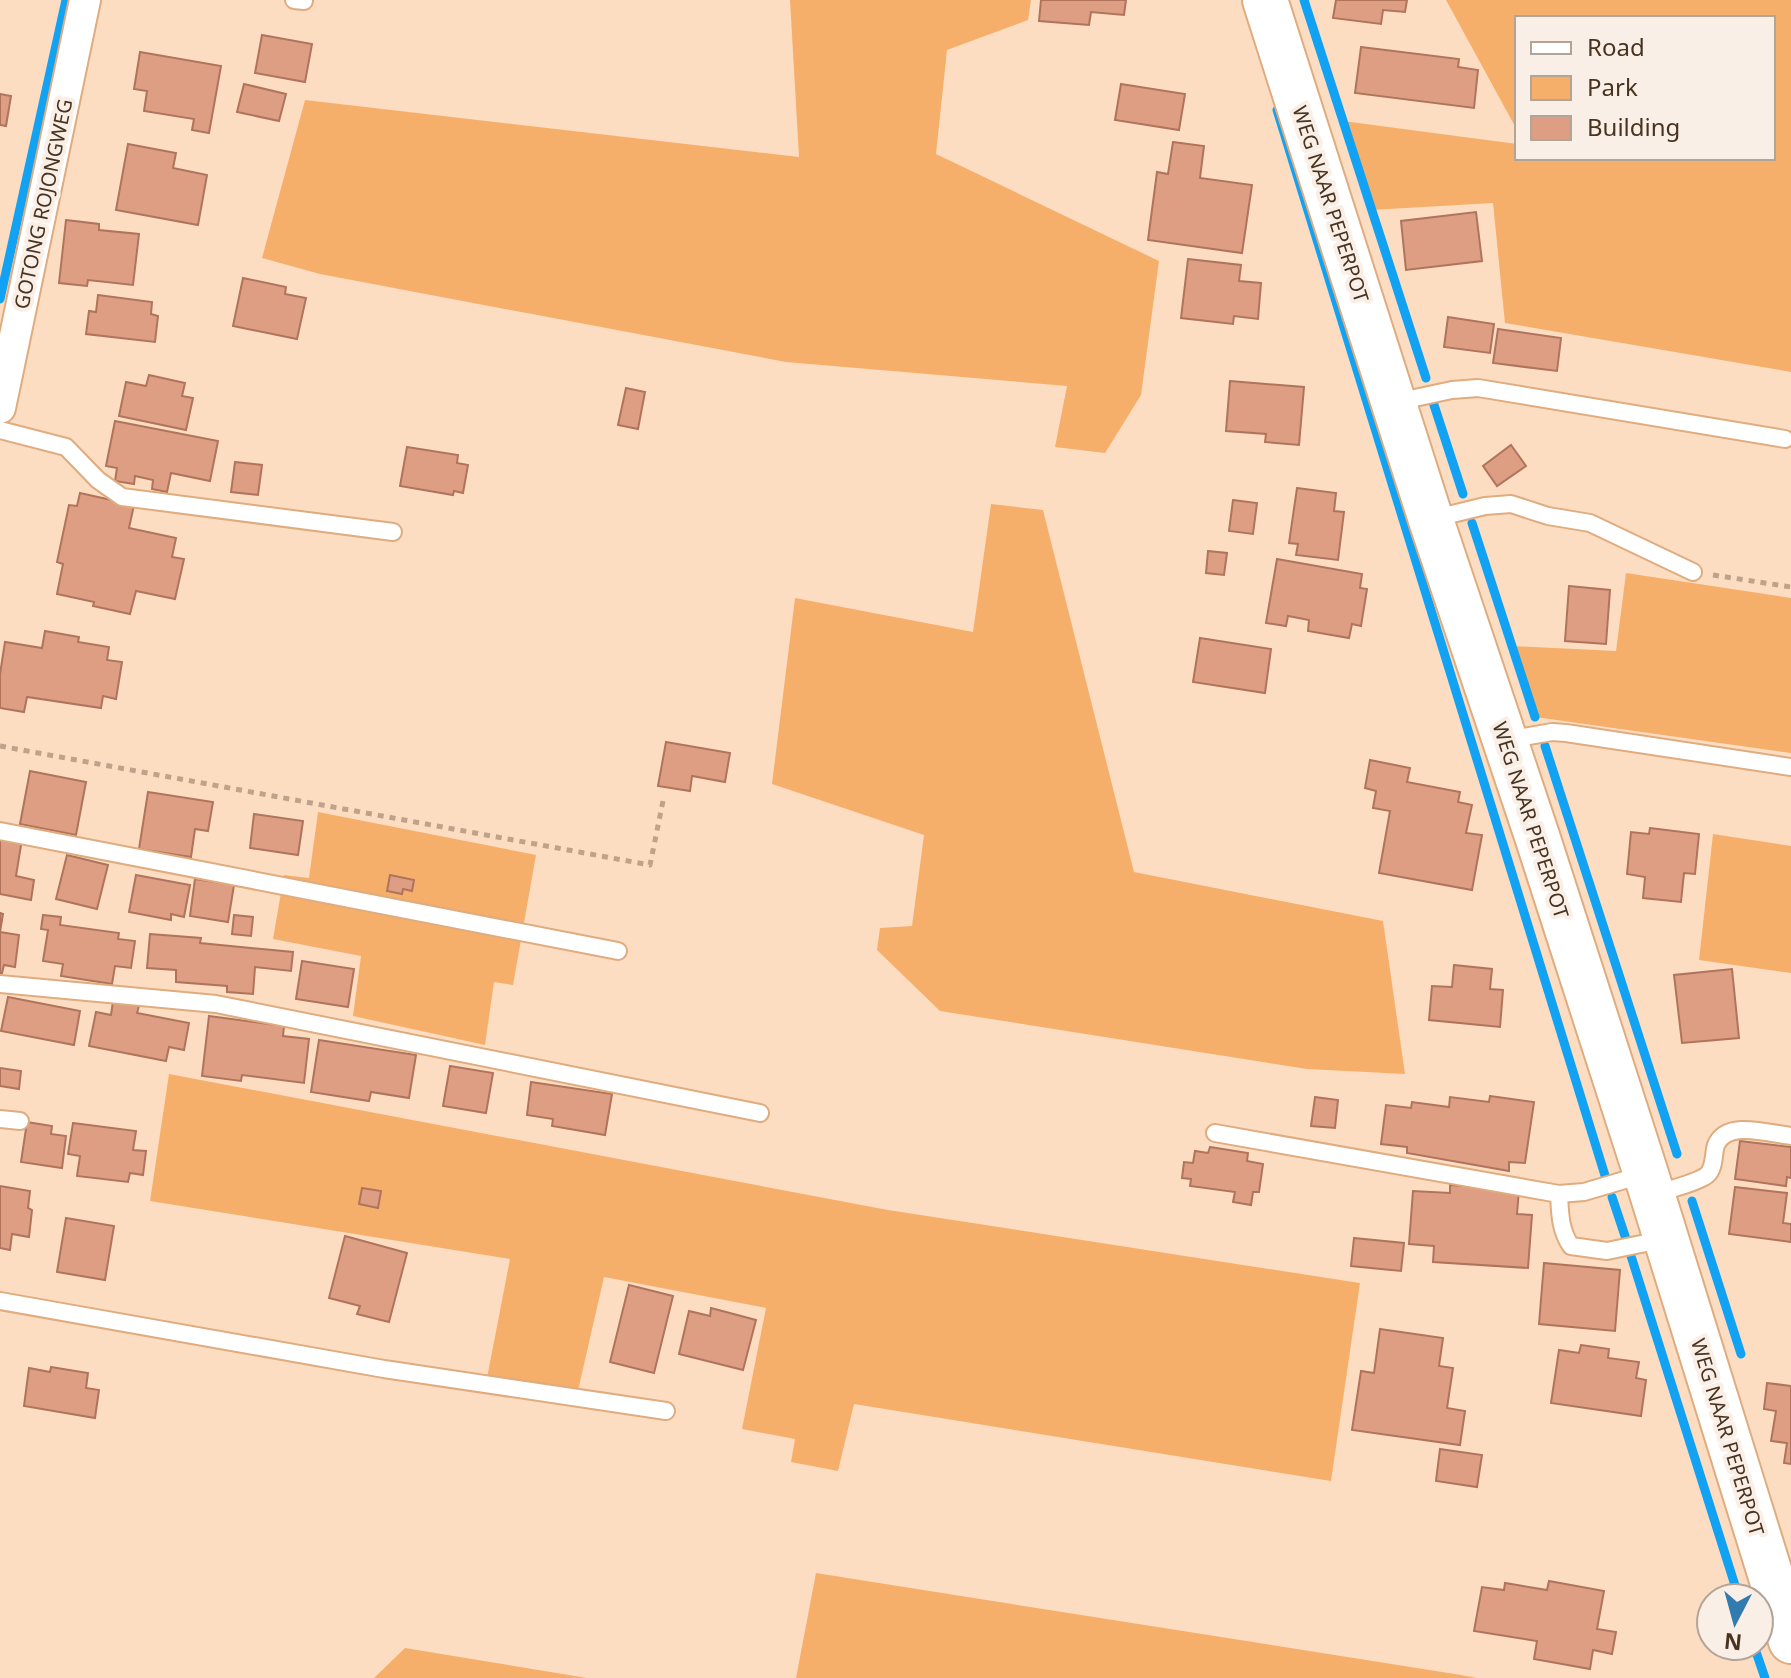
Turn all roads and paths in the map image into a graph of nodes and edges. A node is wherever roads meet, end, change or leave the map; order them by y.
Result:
1 (85, 0) edge
2 (1265, 0) edge
3 (1395, 403) junction
4 (0, 408) edge
5 (0, 430) edge
6 (1785, 439) dead end
7 (1431, 520) junction
8 (393, 532) dead end
9 (1693, 572) joint
10 (1791, 587) edge
11 (1505, 741) junction
12 (0, 746) edge
13 (1791, 767) edge
14 (663, 801) dead end
15 (0, 831) edge
16 (618, 951) dead end
17 (0, 984) edge
18 (760, 1113) dead end
19 (0, 1119) edge
20 (20, 1121) dead end
21 (1215, 1133) dead end
22 (1791, 1136) edge
23 (1649, 1184) junction
24 (1559, 1194) junction
25 (1666, 1239) junction
26 (0, 1301) edge
27 (666, 1411) dead end
28 (1791, 1641) edge

1 - 4 street, GOTONG ROJONGWEG
2 - 3 street, WEG NAAR PEPERPOT
3 - 6 lane
3 - 7 street, WEG NAAR PEPERPOT
5 - 8 lane
7 - 9 lane
7 - 11 street, WEG NAAR PEPERPOT
9 - 10 path
11 - 13 lane
11 - 23 street, WEG NAAR PEPERPOT
12 - 14 path
15 - 16 lane
17 - 18 lane
19 - 20 lane
21 - 24 lane
22 - 23 lane
23 - 24 lane
23 - 25 street, WEG NAAR PEPERPOT
24 - 25 lane
25 - 28 street, WEG NAAR PEPERPOT
26 - 27 lane

